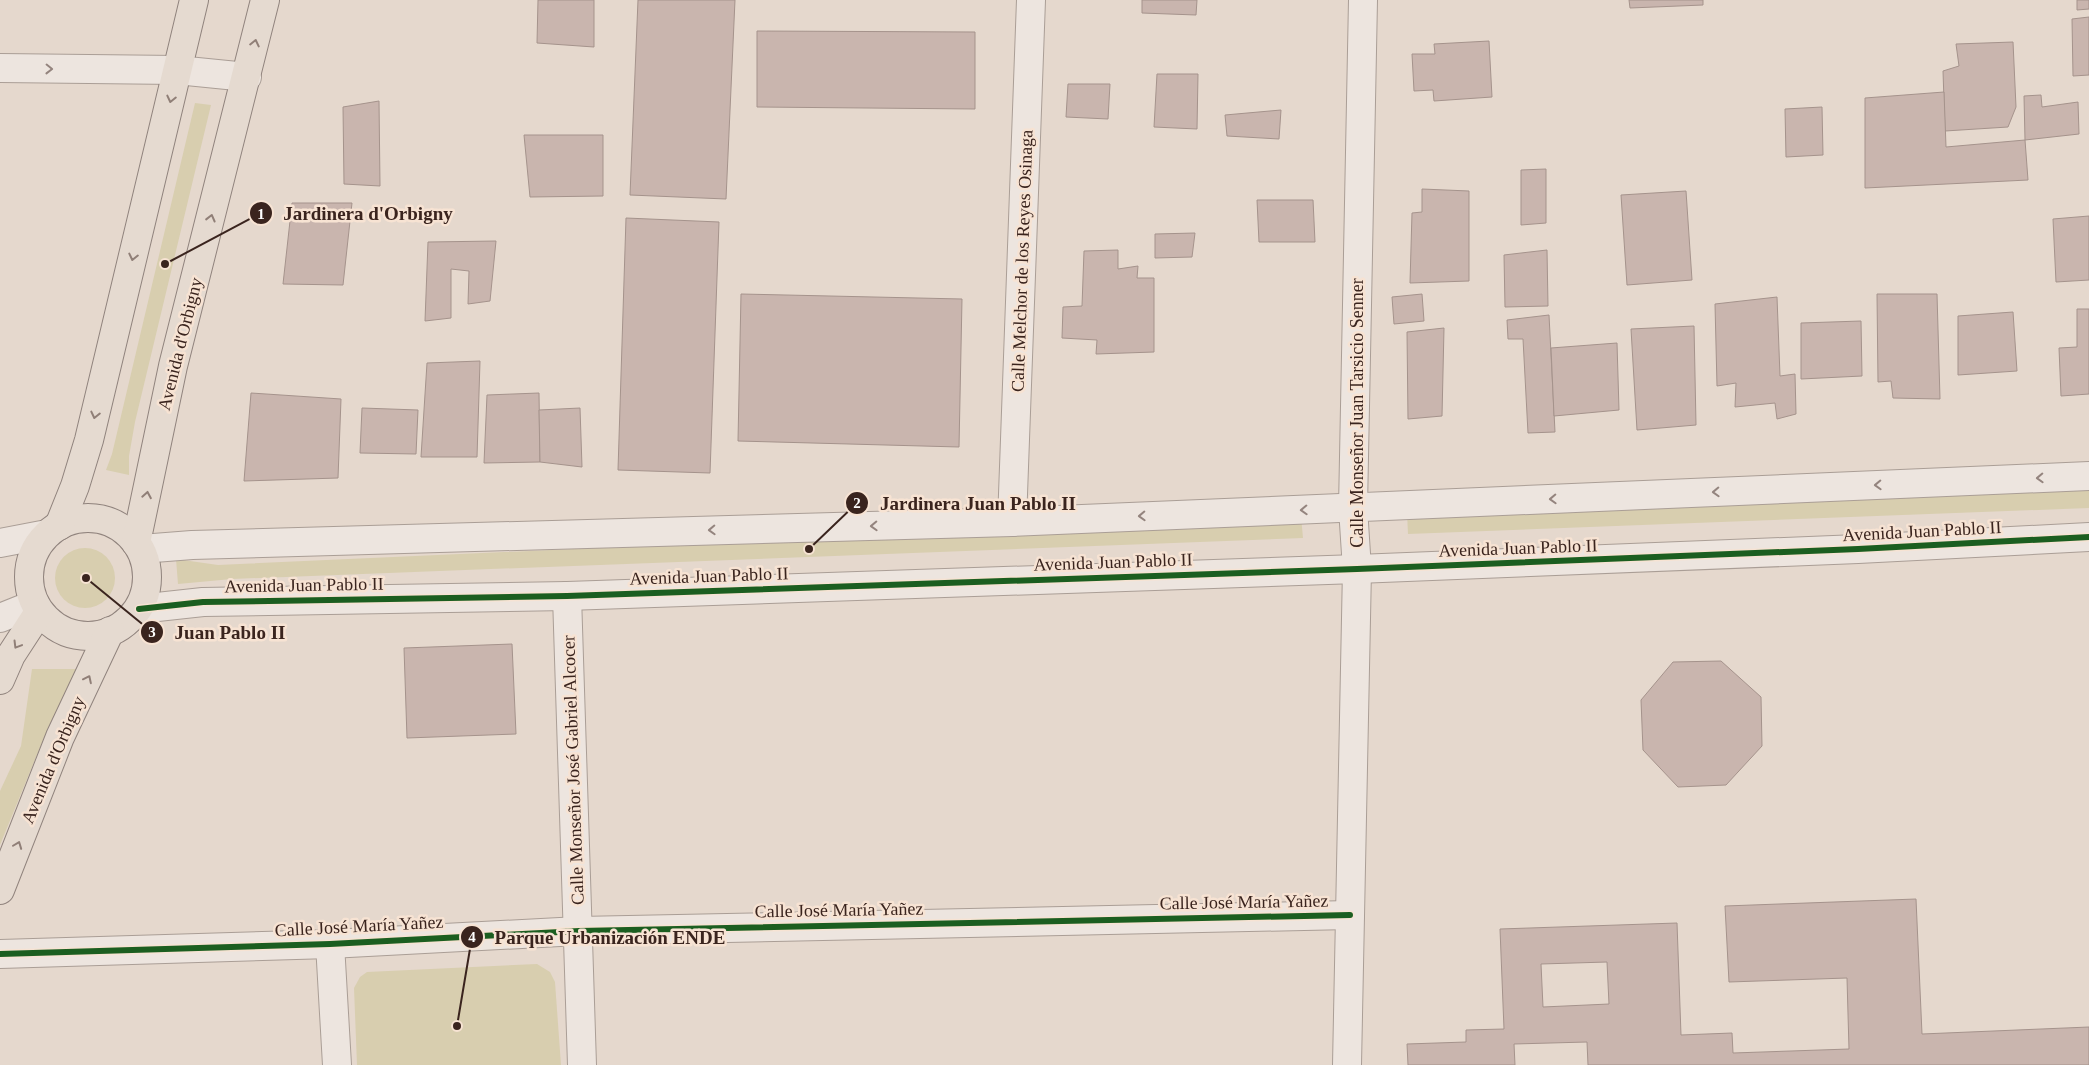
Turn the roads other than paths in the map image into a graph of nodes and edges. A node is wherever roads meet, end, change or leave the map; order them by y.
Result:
1 (194, 0) edge
2 (265, 0) edge
3 (1031, 0) edge
4 (1363, 0) edge
5 (0, 68) edge
6 (177, 70) junction
7 (247, 77) junction
8 (2089, 476) edge
9 (1353, 508) junction
10 (1012, 522) junction
11 (53, 530) junction
12 (2089, 537) edge
13 (0, 543) edge
14 (138, 546) junction
15 (1357, 569) junction
16 (567, 596) junction
17 (37, 608) junction
18 (139, 609) junction
19 (0, 618) edge
20 (110, 631) junction
21 (0, 680) edge
22 (0, 890) edge
23 (1350, 915) junction
24 (578, 930) junction
25 (330, 944) junction
26 (0, 954) edge
27 (337, 1065) edge
28 (582, 1065) edge
29 (1347, 1065) edge

1 - 6 main road
7 -> 2 main road, Avenida d'Orbigny
3 - 10 street, Calle Melchor de los Reyes Osinaga
4 - 9 street, Calle Monseñor Juan Tarsicio Senner
5 -> 6 street
6 - 7 street
6 -> 11 main road
14 -> 7 main road, Avenida d'Orbigny
8 -> 9 street
9 -> 10 street
9 - 15 street, Calle Monseñor Juan Tarsicio Senner
10 -> 14 street
11 - 13 street
11 - 14 main road
11 - 17 main road
12 - 15 street, Avenida Juan Pablo II
14 - 18 main road
15 - 16 street, Avenida Juan Pablo II
15 - 23 street, Calle Monseñor Juan Tarsicio Senner
16 - 18 street, Avenida Juan Pablo II
16 - 24 street, Calle Monseñor José Gabriel Alcocer
17 - 19 street
17 - 20 main road
17 -> 21 main road
18 - 20 main road
22 -> 20 main road, Avenida d'Orbigny
23 - 24 street, Calle José María Yañez
23 - 29 street, Calle Monseñor Juan Tarsicio Senner
24 - 25 street, Calle José María Yañez
24 - 28 street, Calle Monseñor José Gabriel Alcocer
25 - 26 street, Calle José María Yañez
25 - 27 street

